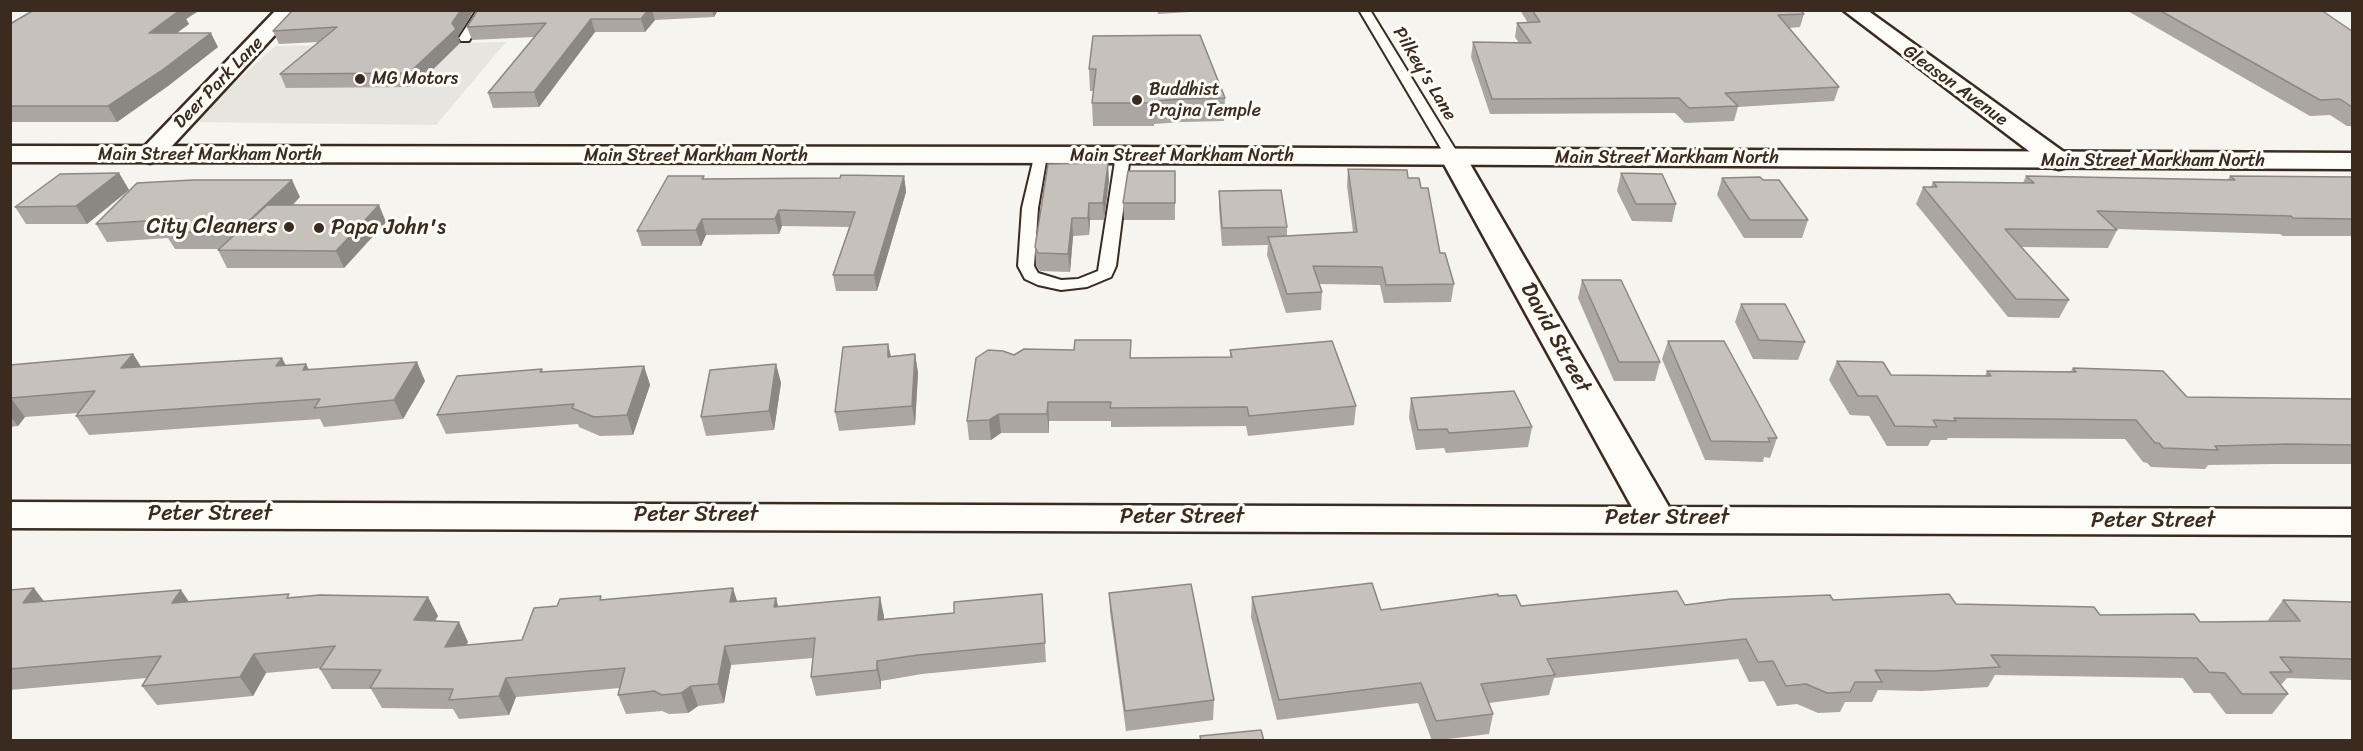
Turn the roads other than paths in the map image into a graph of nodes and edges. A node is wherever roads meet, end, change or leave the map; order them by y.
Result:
1 (288, 10) edge
2 (483, 10) edge
3 (1364, 10) edge
4 (1852, 10) edge
5 (465, 38) dead end
6 (10, 154) edge
7 (150, 155) junction
8 (1123, 155) junction
9 (1040, 156) junction
10 (1454, 157) junction
11 (2059, 161) junction
12 (2352, 161) edge
13 (10, 515) edge
14 (1657, 518) junction
15 (2352, 522) edge

1 - 7 street, Deer Park Lane
2 - 5 lane
3 - 10 lane, Pilkey's Lane
4 - 11 street, Gleason Avenue
6 - 7 street, Main Street Markham North
7 - 9 street, Main Street Markham North
8 - 9 street, Main Street Markham North
8 - 9 lane
8 - 10 street, Main Street Markham North
10 - 11 street, Main Street Markham North
10 - 14 street, David Street
11 - 12 street, Main Street Markham North
13 - 14 street, Peter Street
14 - 15 street, Peter Street

